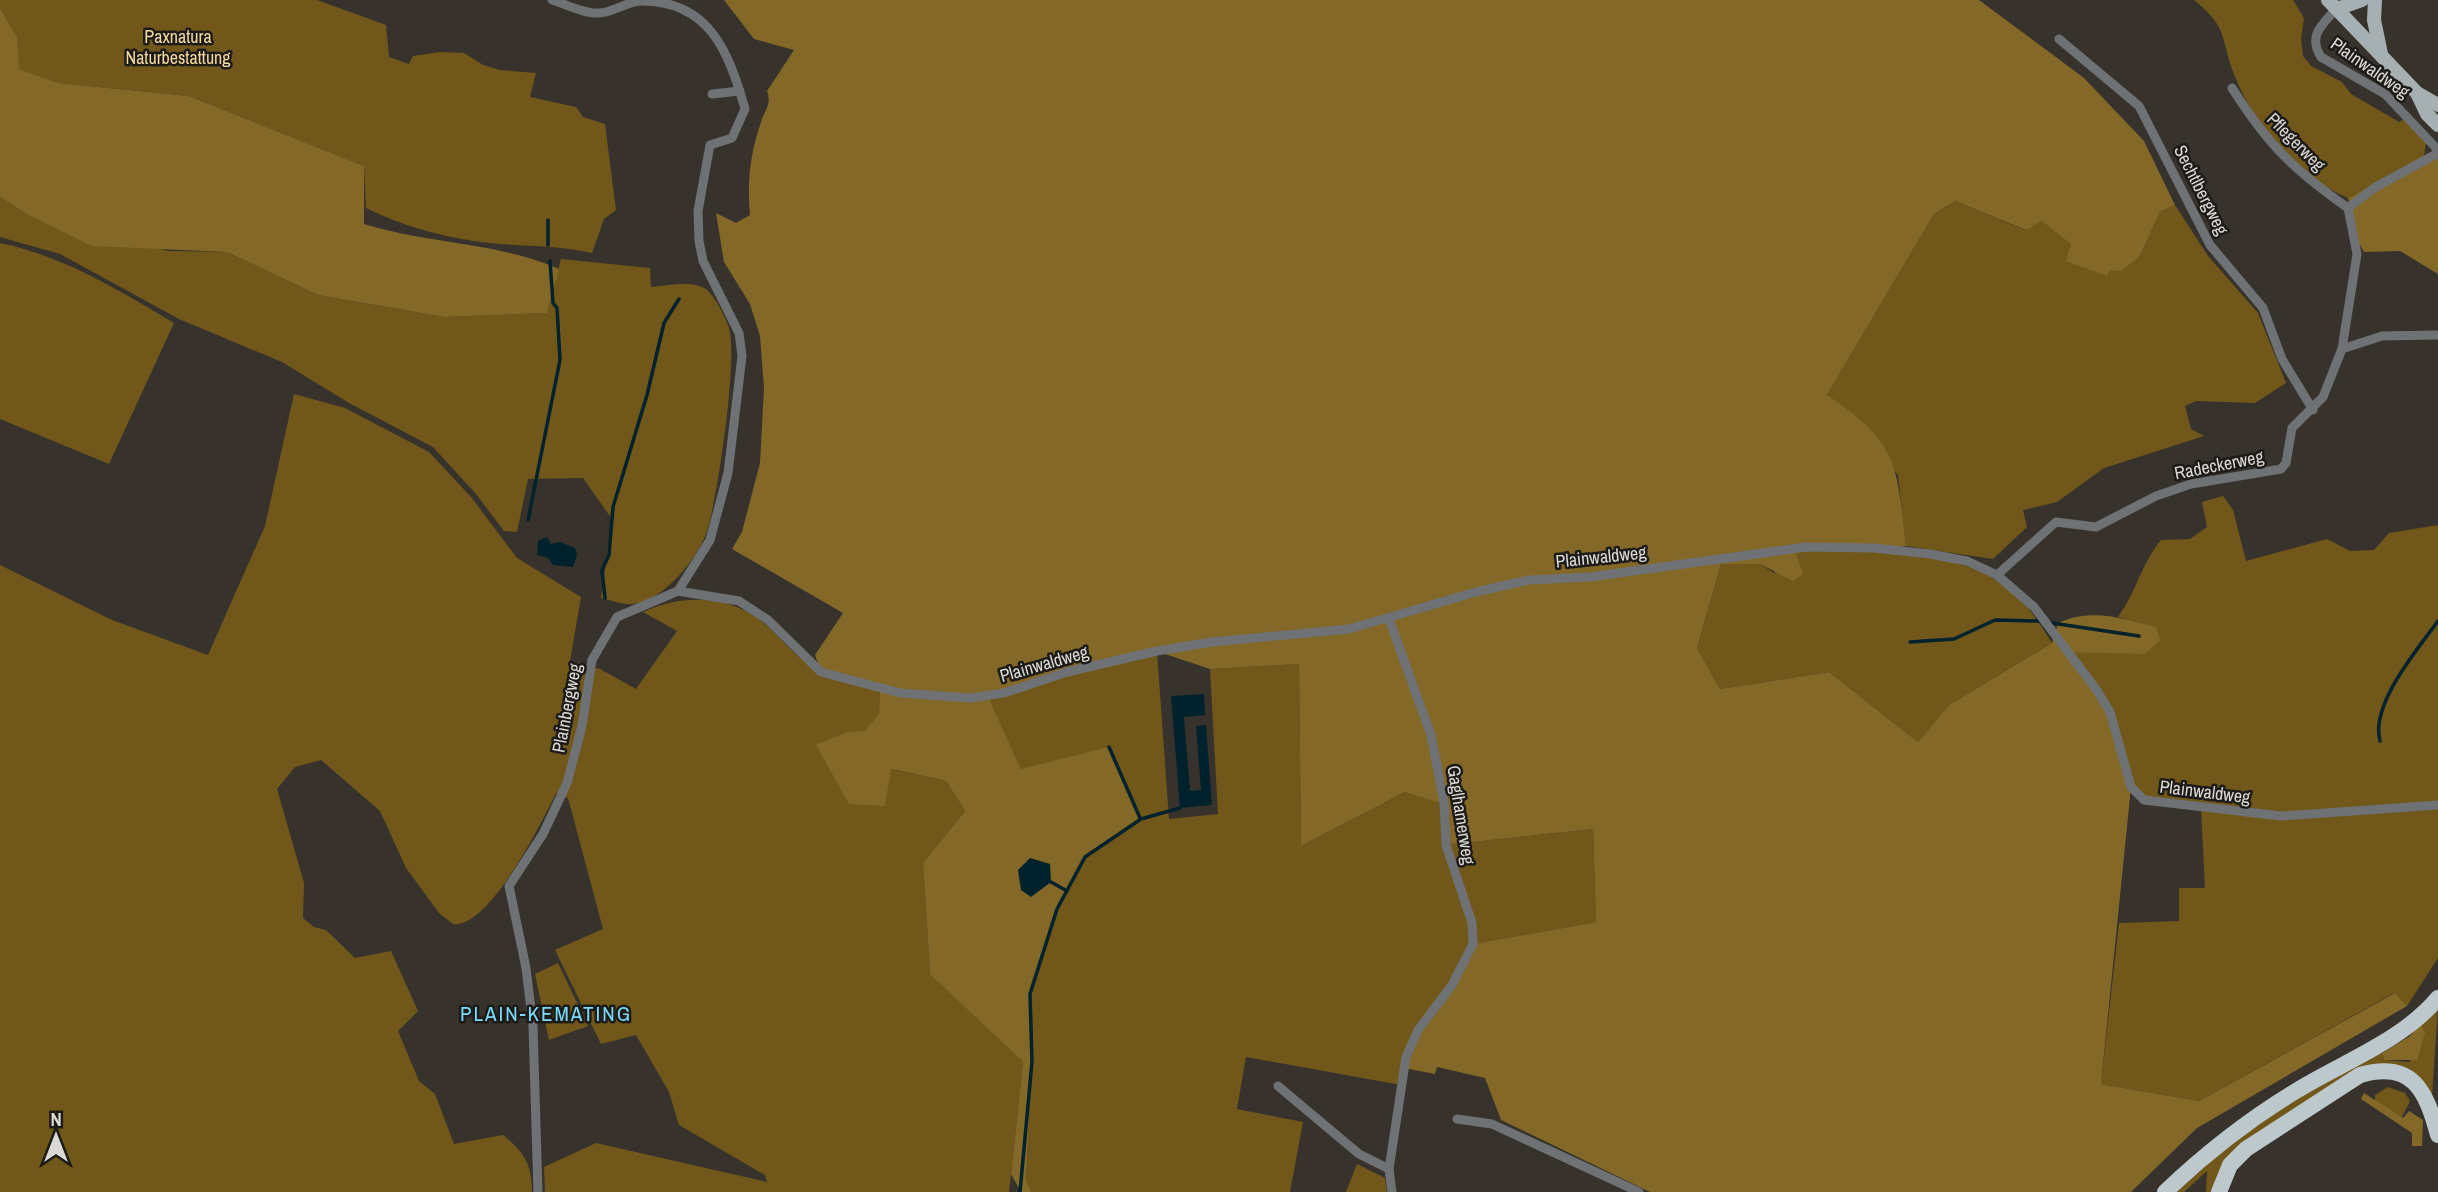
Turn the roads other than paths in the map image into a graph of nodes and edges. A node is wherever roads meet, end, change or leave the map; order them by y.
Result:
1 (552, 0) edge
2 (2362, 0) edge
3 (2375, 0) edge
4 (2336, 3) edge
5 (2059, 39) dead end
6 (2382, 55) junction
7 (2232, 88) dead end
8 (740, 91) junction
9 (2417, 93) junction
10 (712, 94) dead end
11 (2438, 105) edge
12 (2438, 125) edge
13 (2438, 152) edge
14 (2348, 208) junction
15 (2438, 335) edge
16 (2342, 349) junction
17 (2313, 410) junction
18 (1997, 575) junction
19 (678, 591) junction
20 (1389, 619) junction
21 (2438, 805) edge
22 (2438, 998) edge
23 (1278, 1086) dead end
24 (1457, 1119) dead end
25 (2438, 1135) edge
26 (1389, 1169) junction
27 (538, 1192) edge
28 (1392, 1192) edge
29 (1639, 1192) edge
30 (2165, 1192) edge
31 (2219, 1192) edge

1 - 8 street
2 - 4 main road
3 - 6 main road
4 - 6 main road
4 - 13 street, Plainwaldweg
5 - 17 street, Sechtlbergweg
6 - 9 main road
7 - 14 street, Pflegerweg
8 - 10 street
8 - 19 street
9 - 11 main road
9 - 12 main road
13 - 14 street
14 - 16 street
15 - 16 street
16 - 17 street, Radeckerweg
17 - 18 street, Radeckerweg
18 - 20 street, Plainwaldweg
18 - 21 street, Plainwaldweg
19 - 20 street, Plainwaldweg
19 - 27 street, Plainbergweg
20 - 26 street, Gaglhamerweg
22 - 30 highway
23 - 26 street
24 - 29 street
25 - 31 highway
26 - 28 street, Gaglhamerweg

